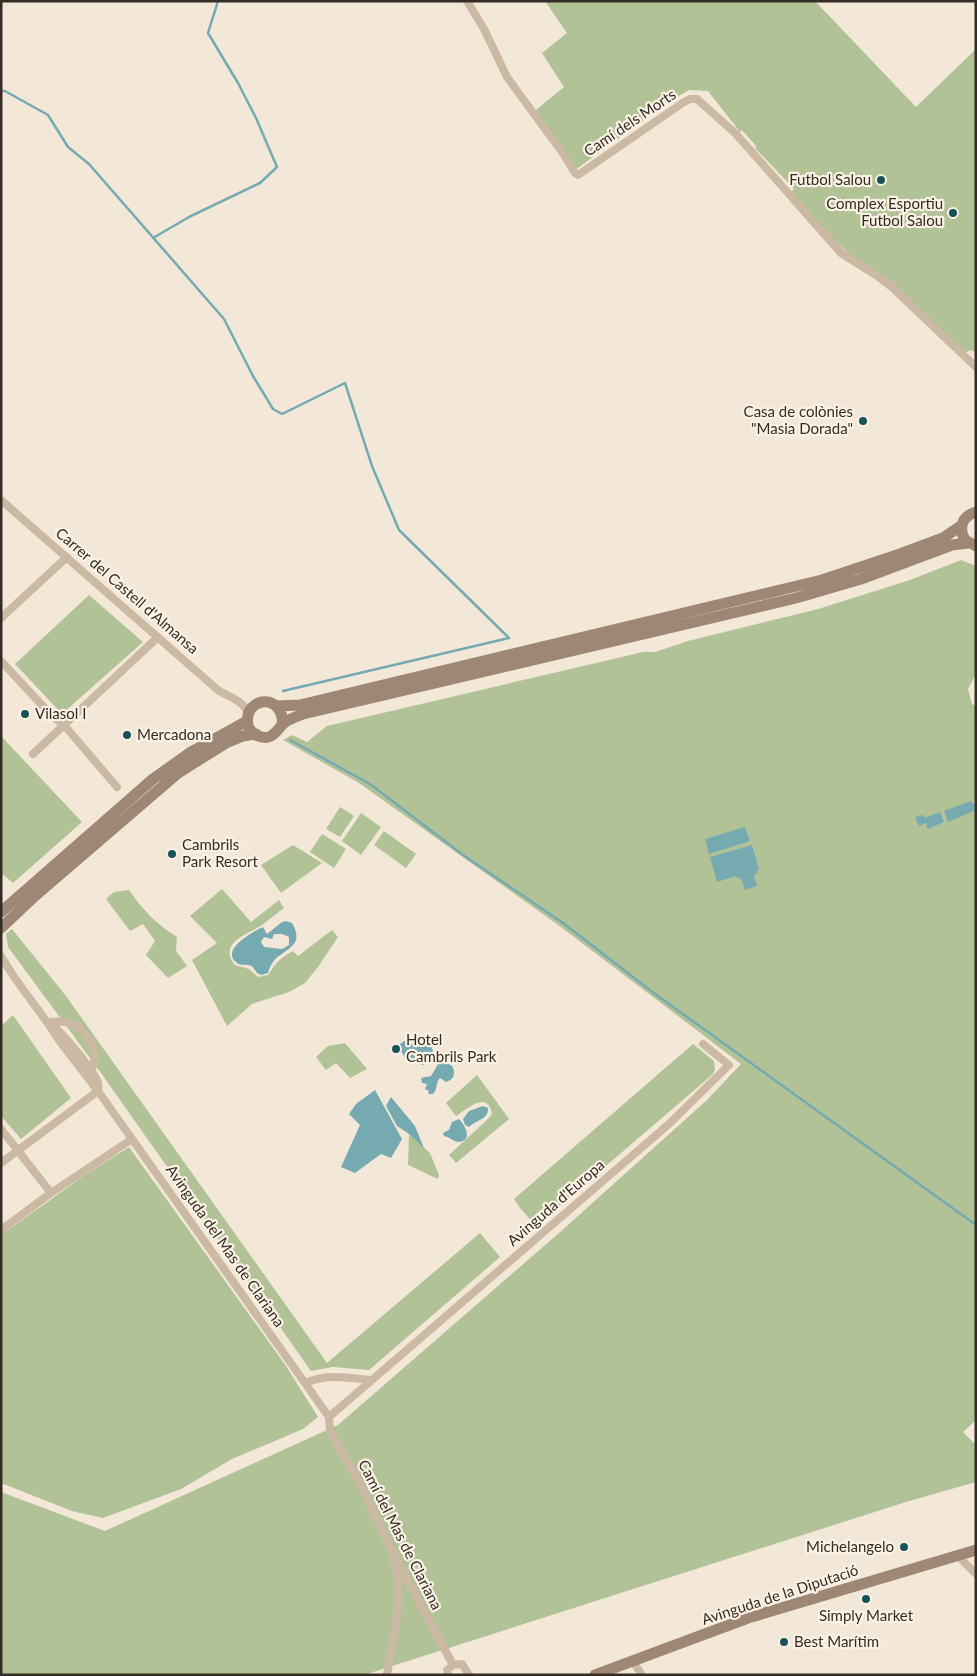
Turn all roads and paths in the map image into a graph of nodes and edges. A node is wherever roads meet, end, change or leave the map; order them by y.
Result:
1 (467, 1) edge
2 (976, 367) edge
3 (1, 500) edge
4 (976, 512) edge
5 (962, 525) junction
6 (972, 545) edge
7 (67, 557) junction
8 (1, 618) edge
9 (158, 637) junction
10 (1, 661) edge
11 (236, 700) junction
12 (262, 702) junction
13 (276, 706) junction
14 (248, 718) junction
15 (64, 725) junction
16 (282, 725) junction
17 (256, 734) junction
18 (33, 754) dead end
19 (117, 787) dead end
20 (1, 912) edge
21 (1, 928) edge
22 (1, 956) edge
23 (1, 966) edge
24 (14, 977) junction
25 (47, 1022) junction
26 (60, 1043) junction
27 (703, 1044) dead end
28 (89, 1068) junction
29 (98, 1091) junction
30 (1, 1129) edge
31 (132, 1139) junction
32 (18, 1151) junction
33 (1, 1163) edge
34 (51, 1192) junction
35 (1, 1230) edge
36 (352, 1378) junction
37 (372, 1380) junction
38 (305, 1383) junction
39 (353, 1397) junction
40 (329, 1417) junction
41 (976, 1550) edge
42 (392, 1551) junction
43 (958, 1556) junction
44 (976, 1574) edge
45 (632, 1660) junction
46 (453, 1664) junction
47 (387, 1675) edge
48 (448, 1675) edge
49 (469, 1675) edge
50 (595, 1675) edge
51 (642, 1675) edge

1 - 2 street, Camí dels Morts
3 - 7 street, Carrer del Castell d'Almansa
4 - 5 street
5 - 6 street
5 - 13 street
6 - 16 street
7 - 8 street
7 - 9 street, Carrer del Castell d'Almansa
9 - 11 street, Carrer del Castell d'Almansa
9 - 15 street
10 - 15 street
11 - 12 street, Carrer del Castell d'Almansa
11 - 14 street, Carrer del Castell d'Almansa
12 - 13 street
12 - 14 street
13 - 16 street
14 - 17 street
14 - 20 street
15 - 18 street
15 - 19 street
16 - 17 street
17 - 21 street
22 - 24 street, Avinguda del Mas de Clariana
23 - 24 street, Avinguda del Mas de Clariana
24 - 25 street, Avinguda del Mas de Clariana
25 - 26 street, Avinguda del Mas de Clariana
25 - 28 street, Avinguda del Mas de Clariana
25 - 28 street
26 - 28 street, Avinguda del Mas de Clariana
26 - 29 street, Avinguda del Mas de Clariana
27 - 37 street, Avinguda d'Europa
28 - 29 street, Avinguda del Mas de Clariana
29 - 31 street, Avinguda del Mas de Clariana
29 - 32 street
30 - 32 street
31 - 34 street
31 - 38 street, Avinguda del Mas de Clariana
32 - 33 street
32 - 34 street
34 - 35 street
36 - 37 street
36 - 38 street
36 - 39 street
37 - 39 street, Avinguda d'Europa
38 - 40 street, Avinguda del Mas de Clariana
39 - 40 street, Avinguda d'Europa
40 - 42 street, Camí del Mas de Clariana
41 - 43 street, Avinguda de la Diputació
42 - 46 street, Camí del Mas de Clariana
42 - 47 street
43 - 44 street
43 - 45 street, Avinguda de la Diputació
45 - 50 street, Avinguda de la Diputació
45 - 51 street
46 - 48 street
46 - 49 street

